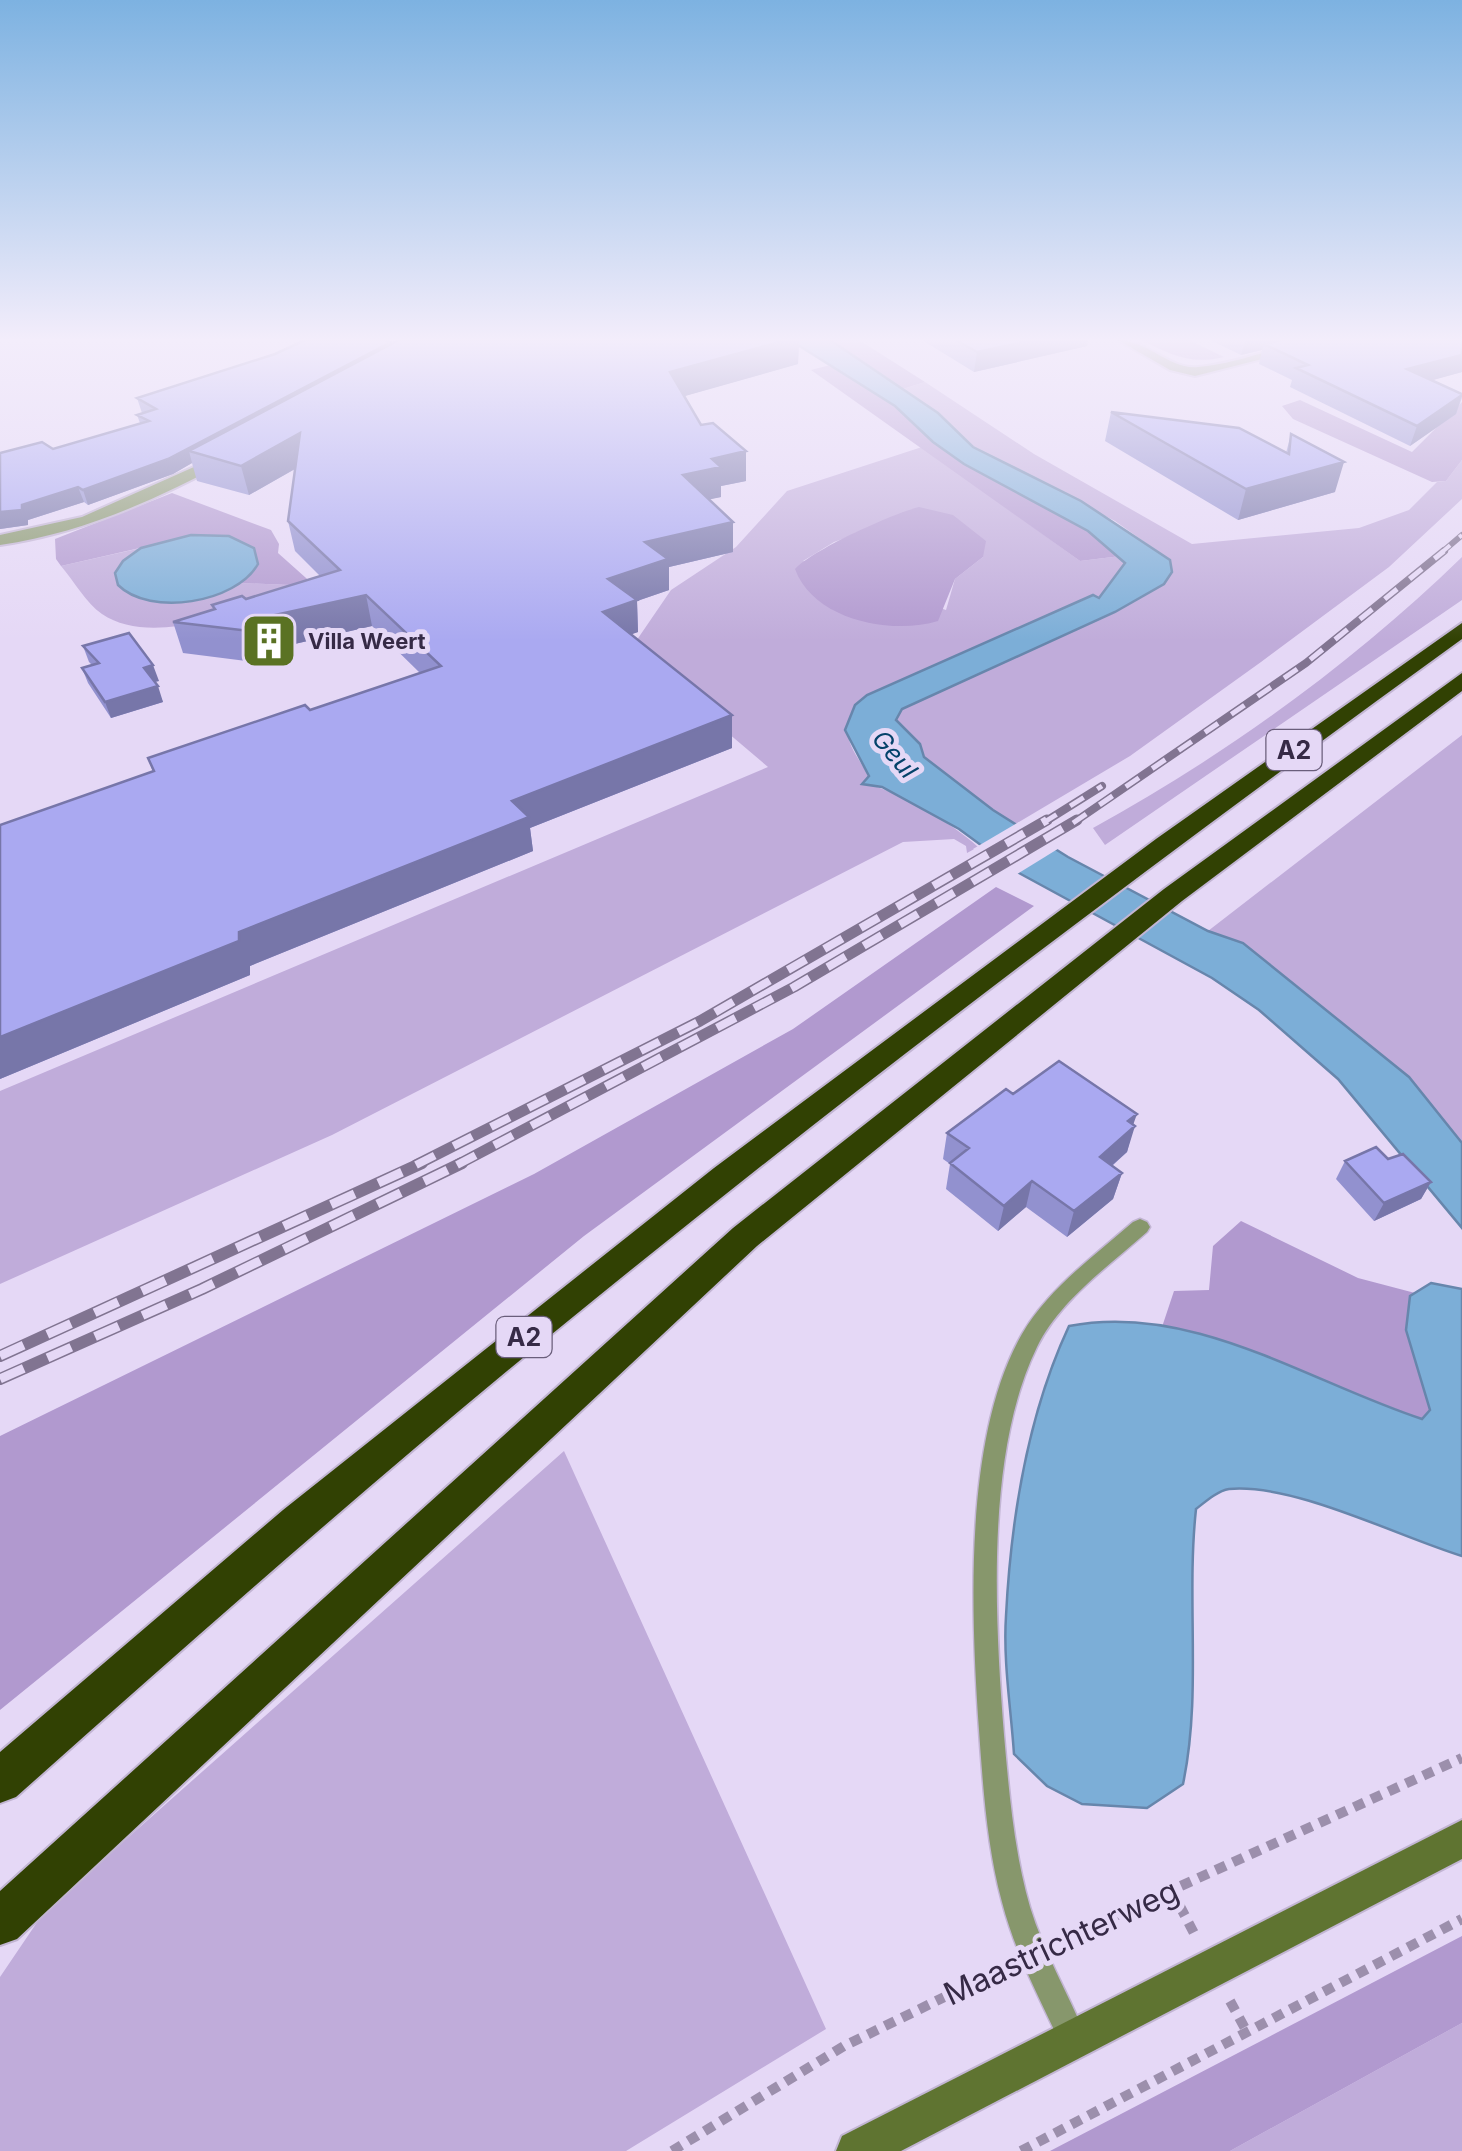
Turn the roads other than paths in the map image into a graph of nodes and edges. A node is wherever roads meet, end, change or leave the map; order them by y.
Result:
1 (242, 447) edge
2 (0, 540) edge
3 (1462, 629) edge
4 (1462, 680) edge
5 (1140, 1227) dead end
6 (0, 1781) edge
7 (1462, 1839) edge
8 (0, 1922) edge
9 (1074, 2039) junction
10 (856, 2151) edge

1 - 2 street
3 - 6 highway, A2
4 - 8 highway, A2
5 - 9 lane
7 - 9 main road
9 - 10 main road

